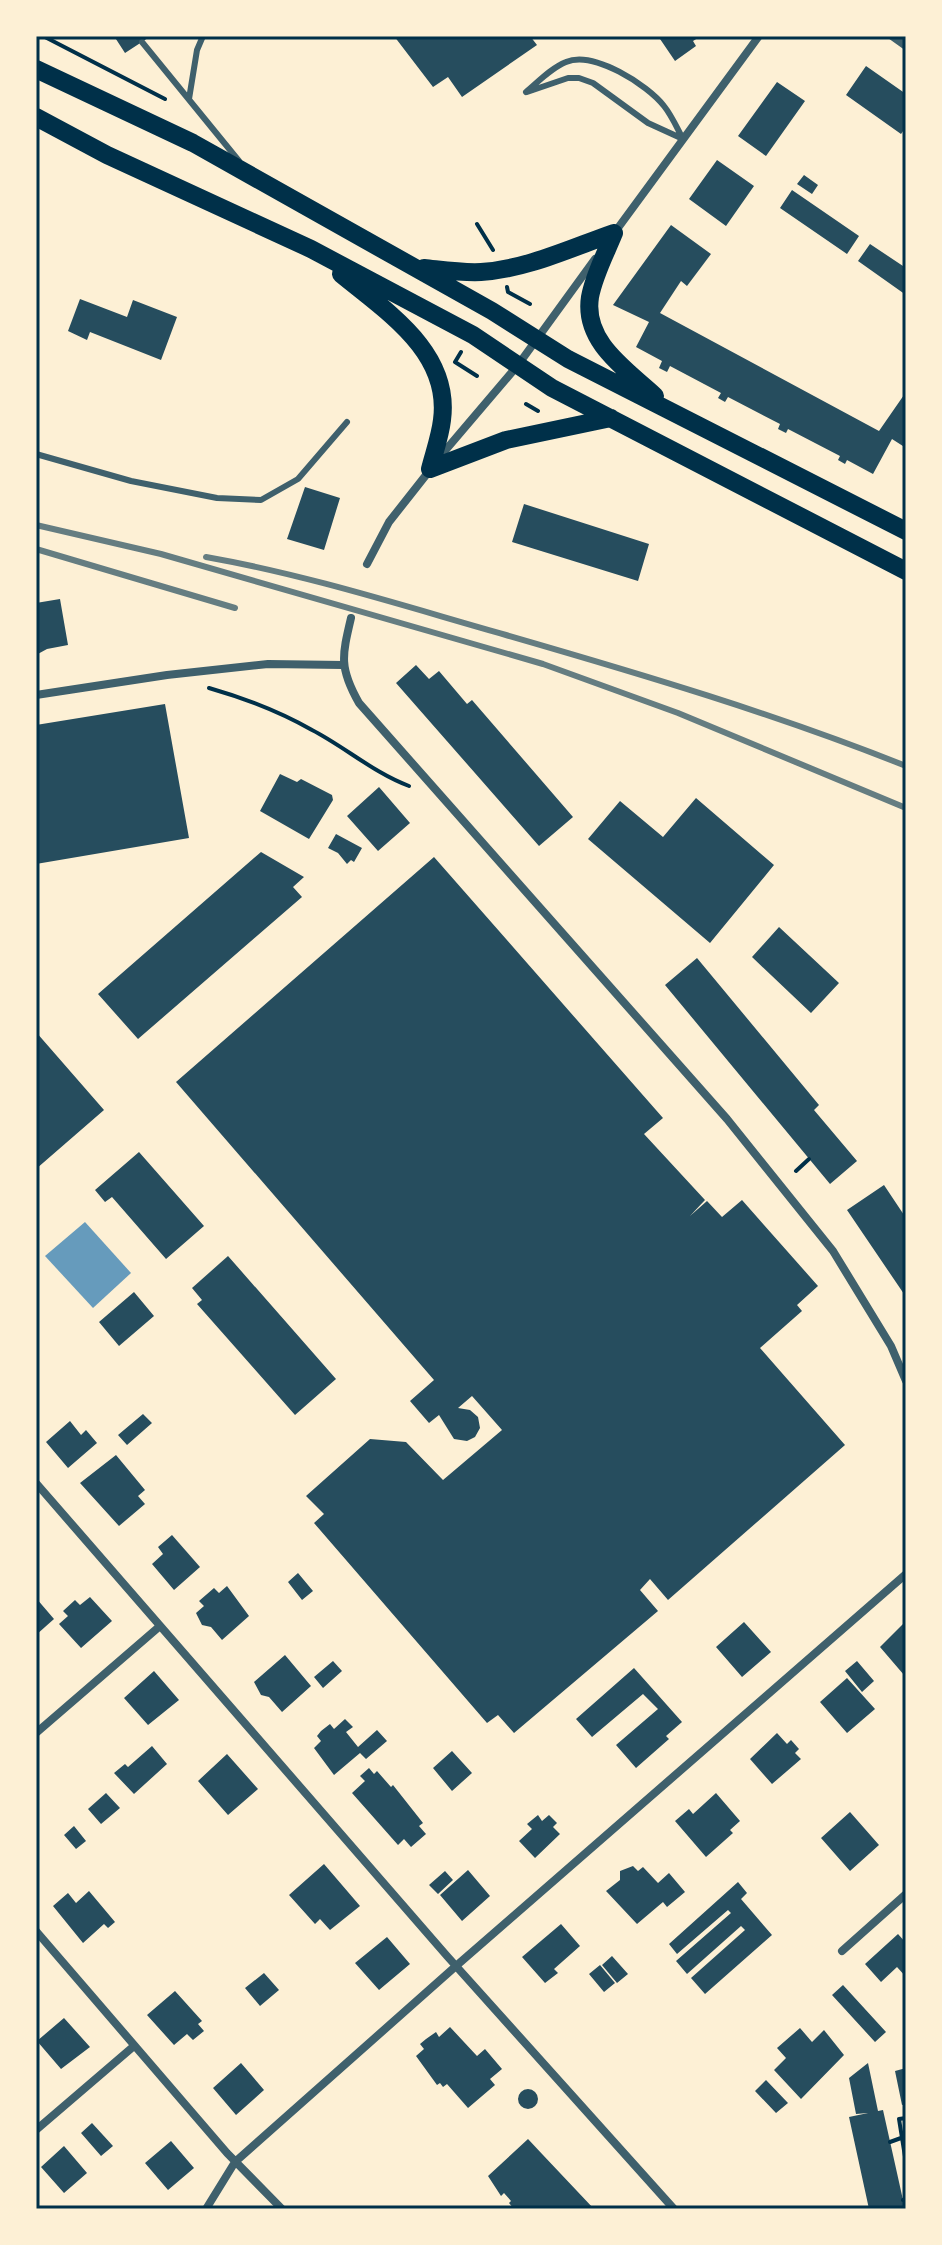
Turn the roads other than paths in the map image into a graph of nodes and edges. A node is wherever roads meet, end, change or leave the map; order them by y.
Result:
1 (203, 36) edge
2 (759, 36) edge
3 (892, 36) edge
4 (142, 42) dead end
5 (906, 46) edge
6 (36, 69) edge
7 (189, 99) junction
8 (36, 117) edge
9 (683, 139) junction
10 (251, 176) junction
11 (614, 233) junction
12 (311, 249) junction
13 (414, 266) junction
14 (536, 339) junction
15 (518, 365) junction
16 (672, 412) junction
17 (611, 418) junction
18 (347, 422) dead end
19 (36, 454) edge
20 (430, 469) junction
21 (906, 531) edge
22 (367, 564) dead end
23 (906, 571) edge
24 (351, 618) dead end
25 (343, 665) junction
26 (36, 695) edge
27 (906, 1381) edge
28 (36, 1483) edge
29 (906, 1574) edge
30 (160, 1626) junction
31 (36, 1733) edge
32 (906, 1894) edge
33 (36, 1931) edge
34 (842, 1951) dead end
35 (456, 1966) junction
36 (134, 2046) junction
37 (36, 2130) edge
38 (235, 2162) junction
39 (206, 2209) edge
40 (282, 2209) edge
41 (674, 2209) edge

1 - 7 lane
2 - 9 street
3 - 5 street
4 - 7 lane
6 - 10 main road
7 - 10 lane
8 - 12 main road
9 - 9 lane
9 - 11 street
10 - 13 main road
11 - 13 main road
11 - 14 street
11 - 16 main road
12 - 15 main road
12 - 20 main road
13 - 14 main road
14 - 15 street
14 - 16 main road
15 - 17 main road
15 - 20 street
16 - 21 main road
17 - 20 main road
17 - 23 main road
18 - 19 lane
20 - 22 street
24 - 25 street
25 - 26 street
25 - 27 street
28 - 30 street
29 - 35 street
30 - 31 street
30 - 35 street
32 - 34 street
33 - 36 street
35 - 38 street
35 - 41 street
36 - 37 street
36 - 38 street
38 - 39 street
38 - 40 street

